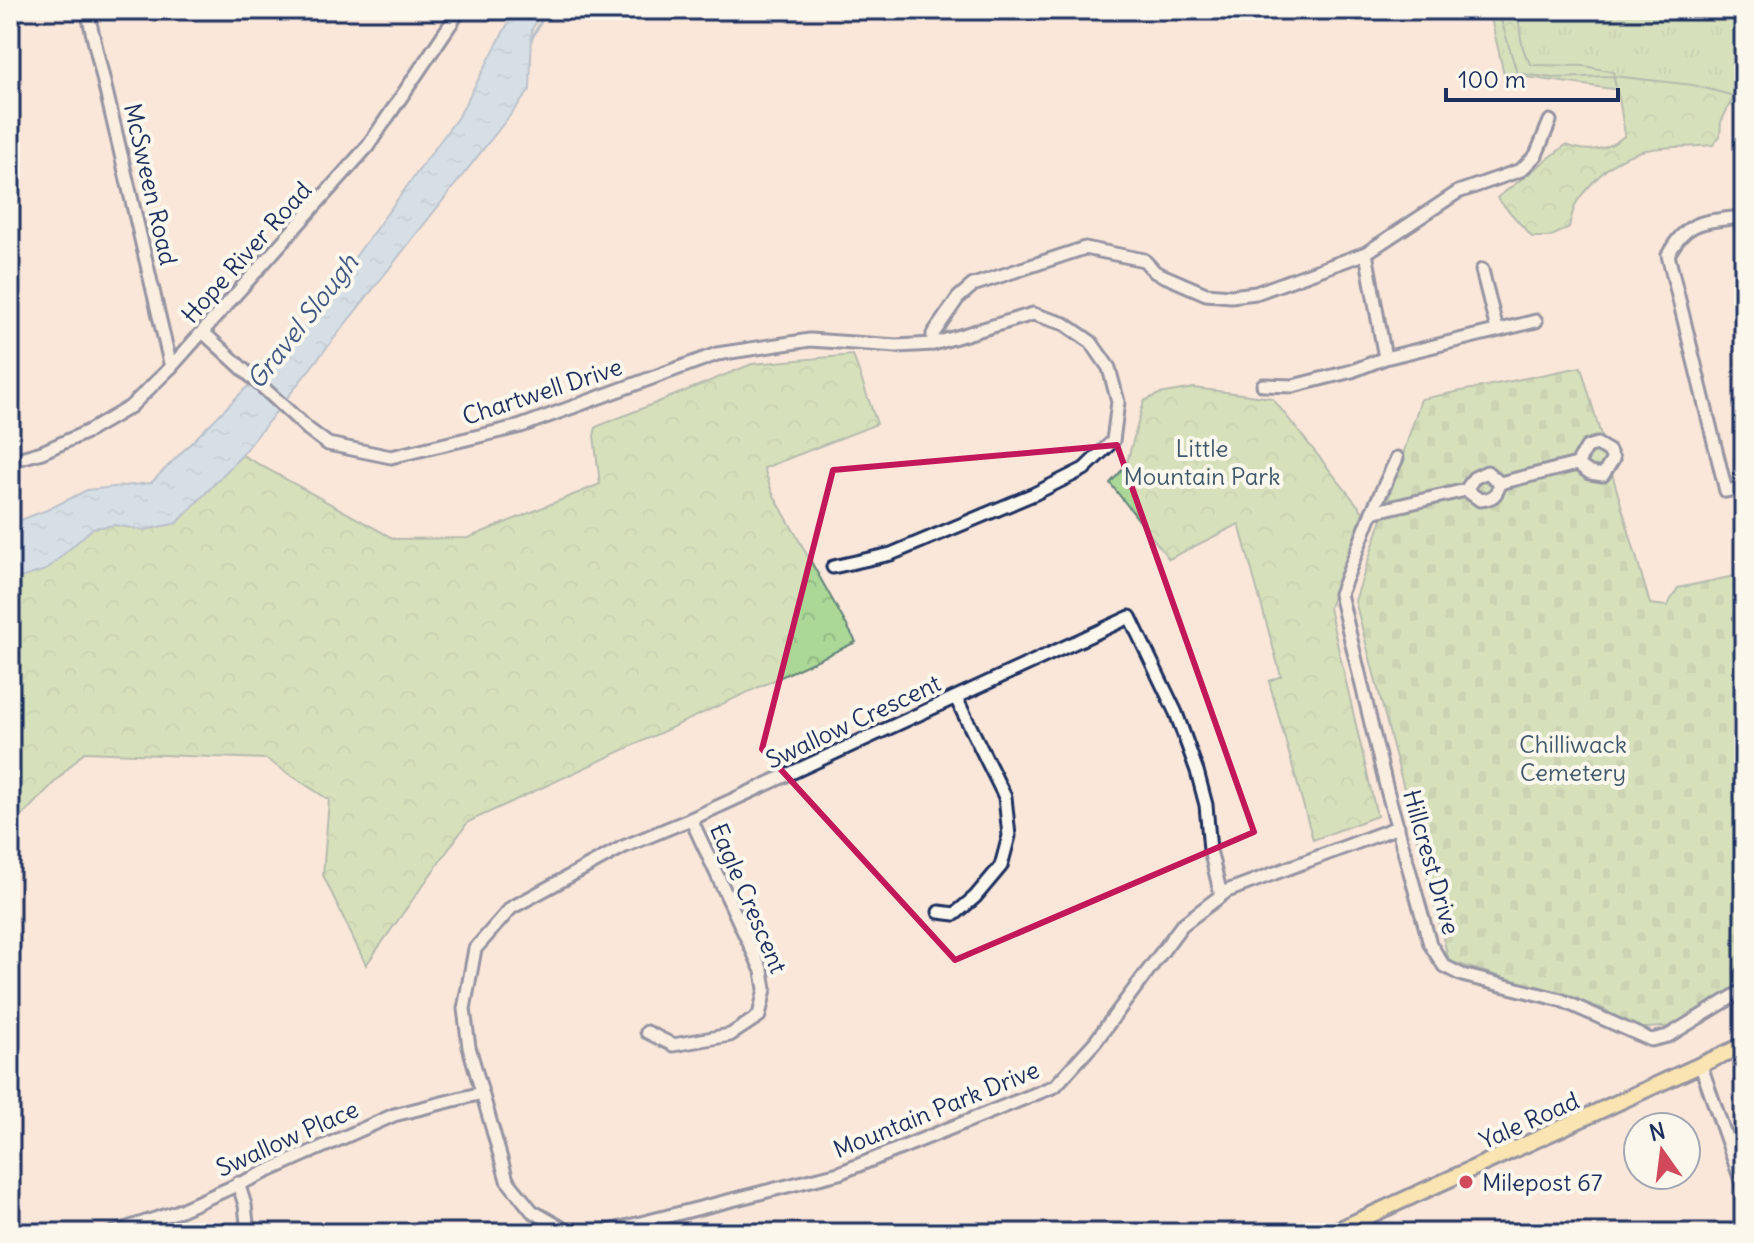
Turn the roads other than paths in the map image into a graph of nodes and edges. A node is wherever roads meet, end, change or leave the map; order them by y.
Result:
1 (87, 10) edge
2 (460, 10) edge
3 (1550, 121) dead end
4 (1733, 218) dead end
5 (1366, 253) junction
6 (1482, 270) dead end
7 (1536, 321) dead end
8 (1497, 330) junction
9 (204, 333) junction
10 (933, 344) junction
11 (1385, 358) junction
12 (171, 367) junction
13 (1263, 385) dead end
14 (1397, 458) dead end
15 (10, 461) edge
16 (1577, 464) dead end
17 (1500, 483) junction
18 (1744, 487) edge
19 (1466, 490) junction
20 (1372, 512) junction
21 (833, 567) dead end
22 (956, 698) junction
23 (691, 819) junction
24 (1398, 827) junction
25 (1221, 895) junction
26 (939, 912) dead end
27 (1744, 990) edge
28 (647, 1032) dead end
29 (1744, 1045) edge
30 (1701, 1066) junction
31 (482, 1093) junction
32 (238, 1183) junction
33 (1744, 1189) edge
34 (112, 1233) edge
35 (248, 1233) edge
36 (1331, 1233) edge

1 - 12 street, McSween Road
2 - 9 street, Hope River Road
3 - 5 street
4 - 18 street
5 - 10 street
5 - 11 street
6 - 8 street
7 - 8 street
8 - 11 street
9 - 10 street, Chartwell Drive
9 - 12 street, Hope River Road
10 - 21 street, Chartwell Drive
11 - 13 street
12 - 15 street, Hope River Road
14 - 20 street, Hillcrest Drive
16 - 17 street
17 - 19 street
17 - 19 street
19 - 20 street
20 - 24 street, Hillcrest Drive
22 - 23 street, Swallow Crescent
22 - 25 street, Swallow Crescent
22 - 26 street
23 - 28 street, Eagle Crescent
23 - 31 street, Swallow Crescent
24 - 25 street, Mountain Park Drive
24 - 27 street, Hillcrest Drive
25 - 31 street, Mountain Park Drive
29 - 30 main road, Yale Road
30 - 33 street
30 - 36 main road, Yale Road
31 - 32 street, Swallow Place
32 - 34 street, Swallow Place
32 - 35 street

